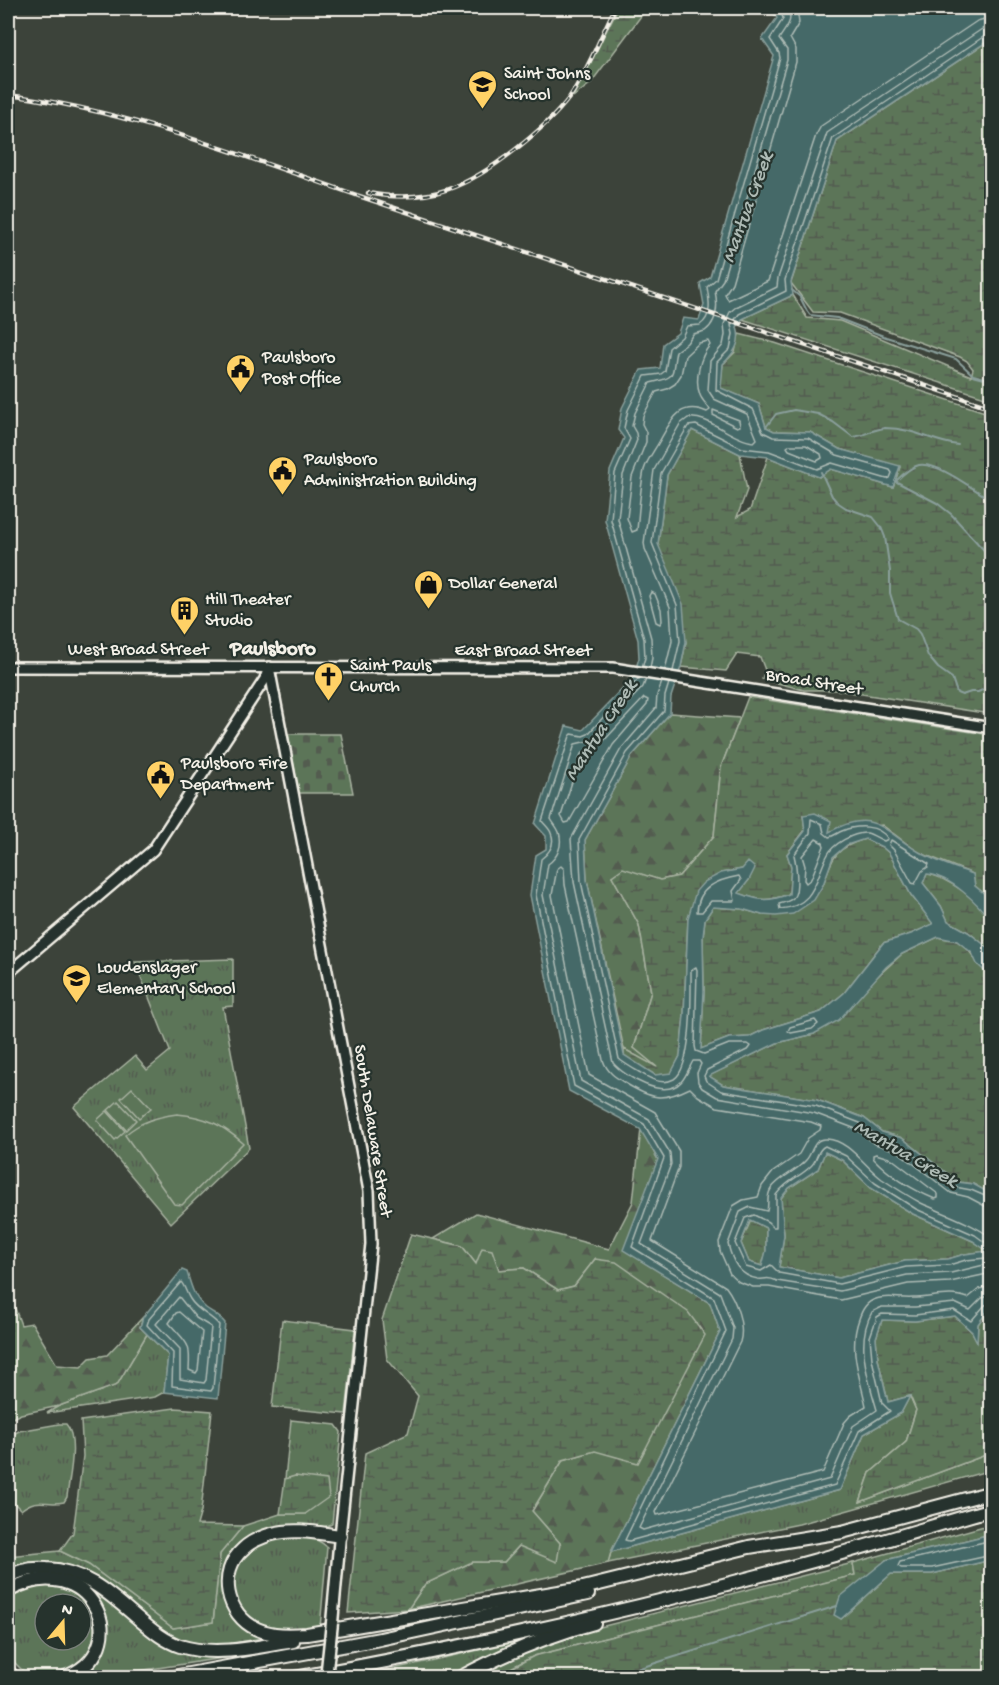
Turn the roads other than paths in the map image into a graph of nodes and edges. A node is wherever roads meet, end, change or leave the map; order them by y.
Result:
1 (8, 667) edge
2 (269, 667) junction
3 (632, 670) joint
4 (992, 728) edge
5 (8, 973) edge
6 (992, 1492) edge
7 (992, 1509) edge
8 (340, 1536) junction
9 (808, 1539) junction
10 (8, 1577) edge
11 (8, 1591) edge
12 (683, 1596) junction
13 (409, 1617) junction
14 (8, 1671) edge
15 (14, 1677) edge
16 (63, 1677) edge
17 (167, 1677) edge
18 (295, 1677) edge
19 (326, 1677) edge
20 (459, 1677) edge

1 - 2 main road, West Broad Street
2 - 3 main road, East Broad Street
2 - 5 main road
2 - 8 main road, South Delaware Street
3 - 4 main road, Broad Street
6 - 9 highway
7 - 12 highway
8 - 13 highway
8 - 19 main road, South Delaware Street, bridge
9 - 13 highway
9 - 17 highway
10 - 13 highway
11 - 16 highway
12 - 18 highway
12 - 20 highway
14 - 15 main road

